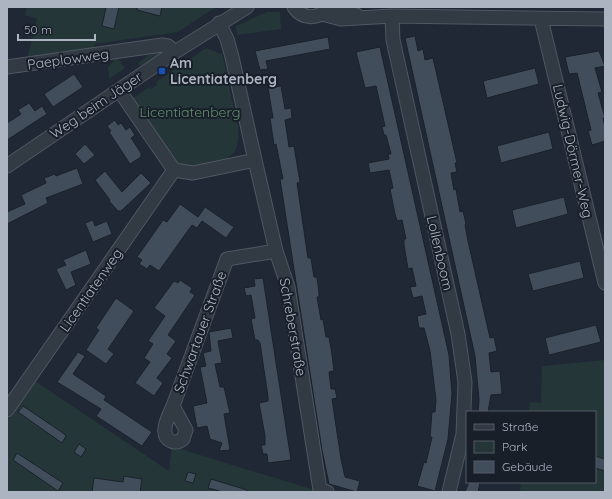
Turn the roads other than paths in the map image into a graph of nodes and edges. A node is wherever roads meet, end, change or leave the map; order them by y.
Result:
1 (294, 7) edge
2 (337, 7) edge
3 (238, 9) edge
4 (324, 10) edge
5 (358, 16) junction
6 (392, 16) junction
7 (541, 19) junction
8 (605, 19) edge
9 (219, 23) junction
10 (175, 52) junction
11 (7, 67) edge
12 (119, 90) junction
13 (255, 160) junction
14 (7, 166) edge
15 (174, 170) junction
16 (276, 251) junction
17 (605, 283) edge
18 (173, 406) dead end
19 (7, 410) edge
20 (327, 492) edge
21 (449, 492) edge

1 - 4 street
2 - 5 street
3 - 9 street, Weg beim Jäger
4 - 5 street
5 - 6 street
6 - 7 street
6 - 21 street, Lollenboom
7 - 8 street
7 - 17 street, Ludwig-Dörmer-Weg
9 - 10 street, Weg beim Jäger
9 - 13 street
10 - 11 street, Paeplowweg
10 - 12 street, Weg beim Jäger
12 - 14 street, Weg beim Jäger
12 - 15 street
13 - 15 street
13 - 16 street, Schreberstraße
15 - 19 street, Licentiatenweg
16 - 18 street, Schwartauer Straße
16 - 20 street, Schreberstraße

